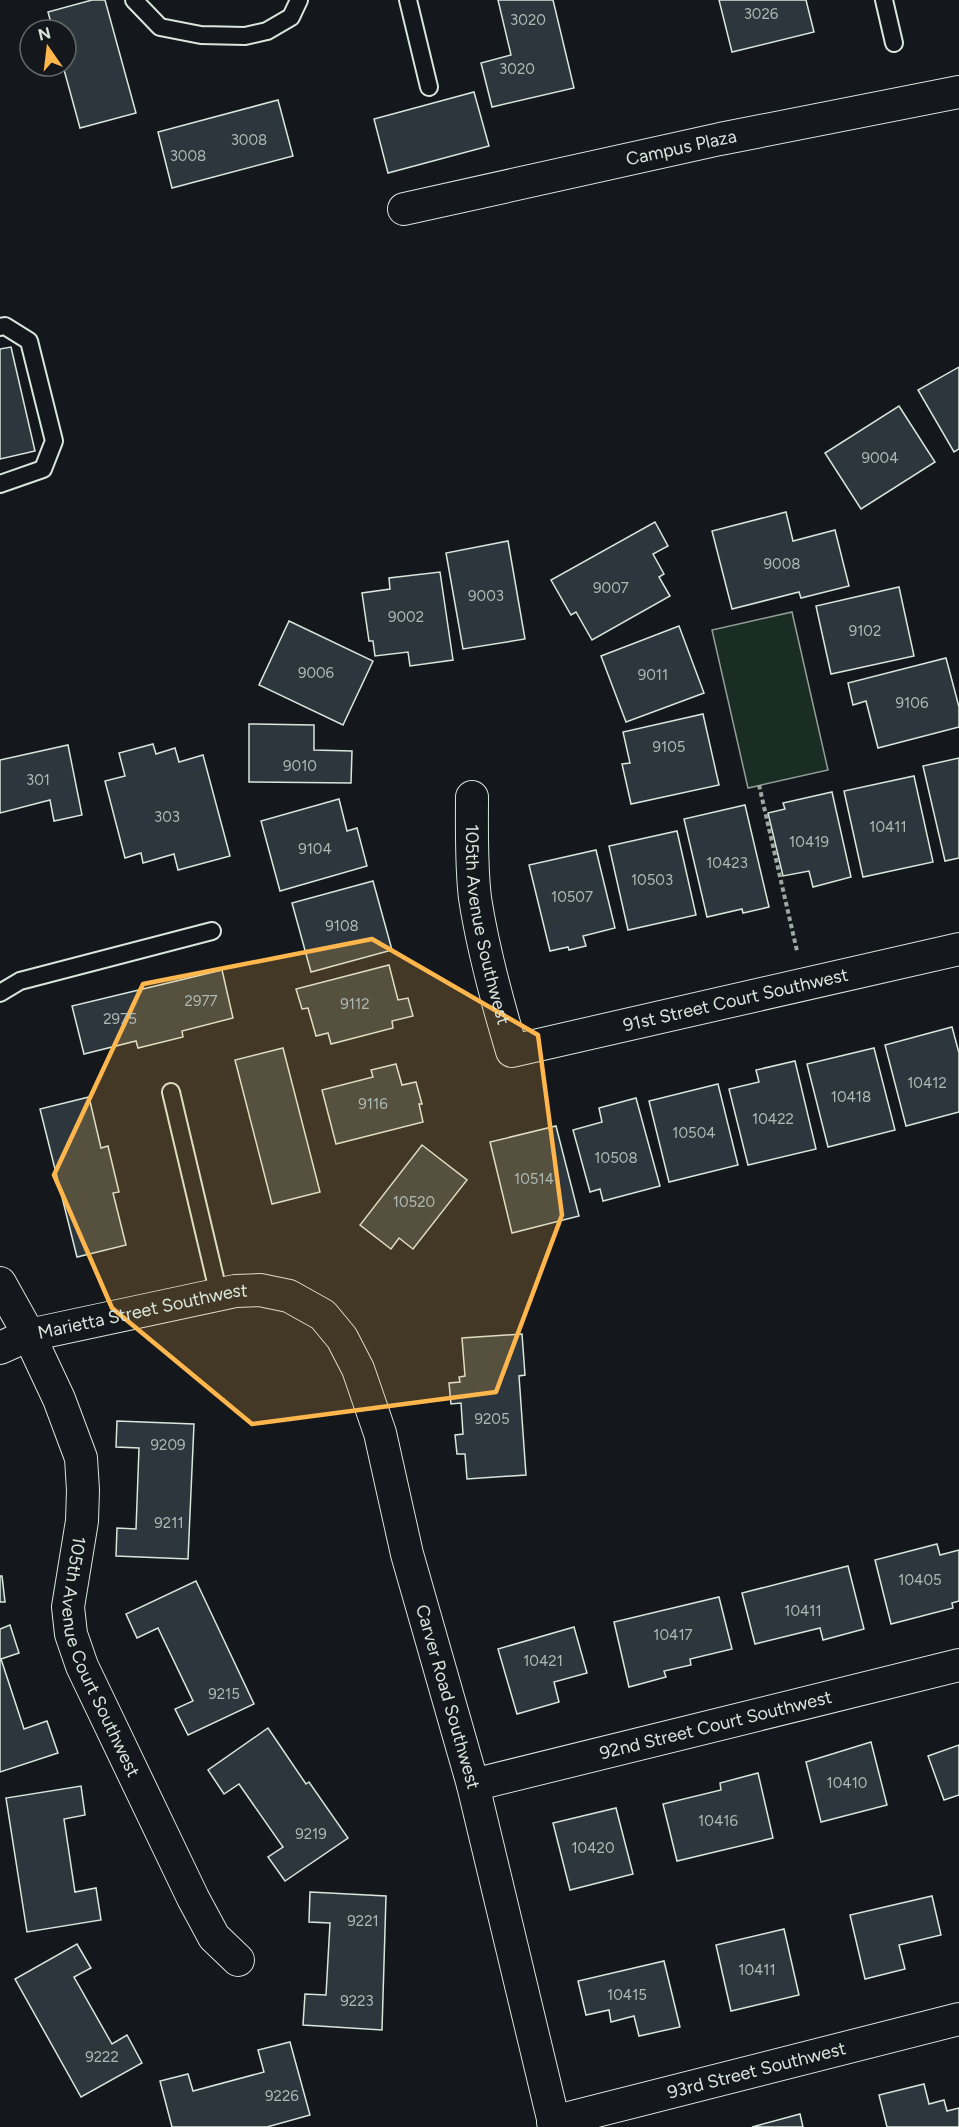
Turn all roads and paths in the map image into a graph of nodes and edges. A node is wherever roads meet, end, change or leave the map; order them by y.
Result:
1 (134, 0) edge
2 (299, 0) edge
3 (408, 0) edge
4 (884, 0) edge
5 (894, 43) dead end
6 (429, 87) dead end
7 (959, 92) edge
8 (404, 209) dead end
9 (0, 327) edge
10 (0, 484) edge
11 (759, 785) dead end
12 (472, 796) dead end
13 (212, 931) dead end
14 (959, 949) edge
15 (804, 984) junction
16 (0, 993) edge
17 (512, 1051) joint
18 (171, 1092) dead end
19 (0, 1283) edge
20 (219, 1295) junction
21 (289, 1296) joint
22 (29, 1335) junction
23 (0, 1348) edge
24 (959, 1665) edge
25 (473, 1785) junction
26 (238, 1960) dead end
27 (959, 2019) edge
28 (554, 2124) edge

1 - 2 lane
3 - 6 lane
4 - 5 lane
7 - 8 street, Campus Plaza
9 - 10 lane
11 - 15 path
12 - 17 street, 105th Avenue Southwest
13 - 16 lane
14 - 15 street, 91st Street Court Southwest
15 - 17 street, 91st Street Court Southwest
18 - 20 lane
19 - 22 street, 105th Avenue Court Southwest
20 - 21 street, Marietta Street Southwest
20 - 22 street, Marietta Street Southwest
21 - 25 street, Carver Road Southwest
22 - 23 street, Marietta Street Southwest
22 - 26 street, 105th Avenue Court Southwest
24 - 25 street, 92nd Street Court Southwest
25 - 28 street, Carver Road Southwest
27 - 28 street, 93rd Street Southwest

